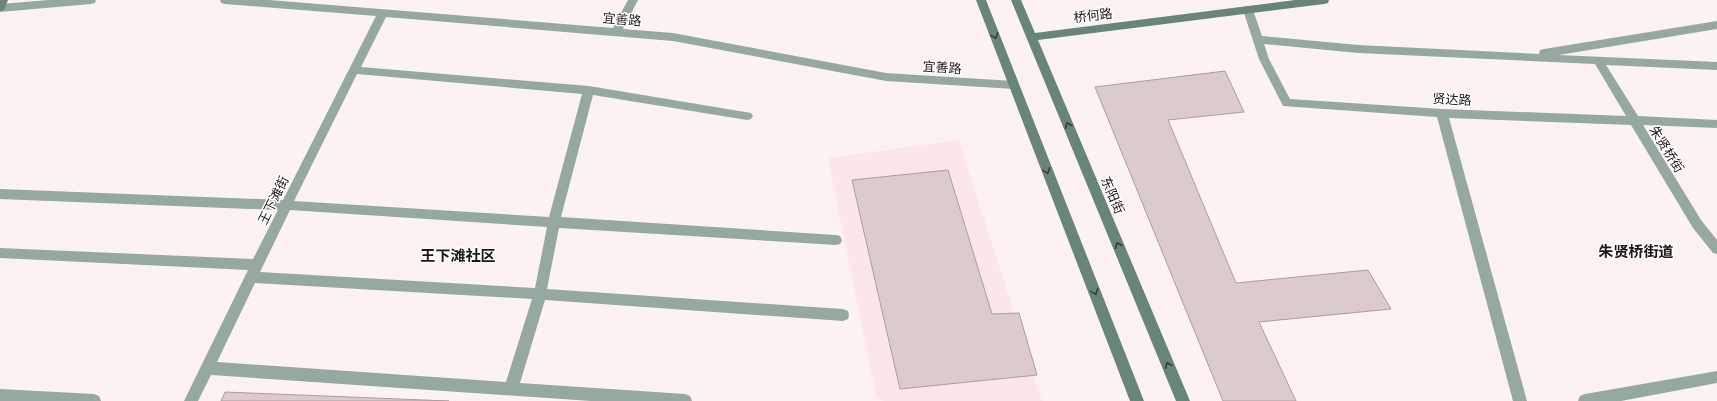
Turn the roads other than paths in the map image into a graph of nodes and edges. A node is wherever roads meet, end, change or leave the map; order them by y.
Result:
1 (3, 0) edge
2 (91, 0) edge
3 (225, 0) edge
4 (633, 0) edge
5 (981, 0) edge
6 (1016, 0) edge
7 (1324, 0) edge
8 (0, 8) edge
9 (1248, 10) junction
10 (383, 13) junction
11 (1717, 25) edge
12 (616, 32) junction
13 (1032, 37) junction
14 (1257, 39) junction
15 (1519, 57) junction
16 (1598, 60) junction
17 (1717, 66) edge
18 (354, 70) junction
19 (1014, 85) junction
20 (589, 90) junction
21 (1442, 113) junction
22 (748, 116) dead end
23 (1633, 121) junction
24 (1717, 124) edge
25 (0, 194) edge
26 (286, 205) junction
27 (554, 222) junction
28 (836, 240) dead end
29 (1717, 249) edge
30 (0, 254) edge
31 (257, 265) junction
32 (251, 277) junction
33 (540, 294) junction
34 (843, 315) dead end
35 (206, 368) junction
36 (1717, 376) edge
37 (511, 389) junction
38 (0, 395) edge
39 (94, 401) edge
40 (191, 401) edge
41 (685, 401) edge
42 (1137, 401) edge
43 (1183, 401) edge
44 (1520, 401) edge
45 (1585, 401) edge

1 - 8 main road
2 - 8 street
3 - 10 street, 宜善路
4 - 12 street
5 -> 19 main road
6 - 13 main road, 东阳街
7 - 9 main road, 桥何路
9 - 13 main road, 桥何路
9 - 14 street, 贤达路
10 - 12 street, 宜善路
10 - 18 street, 王下滩街
11 - 15 street
12 - 19 street, 宜善路
43 -> 13 main road, 东阳街
14 - 15 street
14 - 21 street, 贤达路
15 - 16 street
16 - 17 street
16 - 23 street, 朱贤桥街
18 - 20 street
18 - 26 street, 王下滩街
19 -> 42 main road
20 - 22 street
20 - 27 street
21 - 23 street, 贤达路
21 - 44 street
23 - 24 street, 贤达路
23 - 29 street, 朱贤桥街
25 - 26 street
26 - 27 street
26 - 31 street, 王下滩街
27 - 28 street
27 - 33 street
30 - 31 street
31 - 32 street, 王下滩街
32 - 33 street
32 - 35 street, 王下滩街
33 - 34 street
33 - 37 street
35 - 37 street
35 - 40 street, 王下滩街
36 - 45 street
37 - 41 street
38 - 39 street

